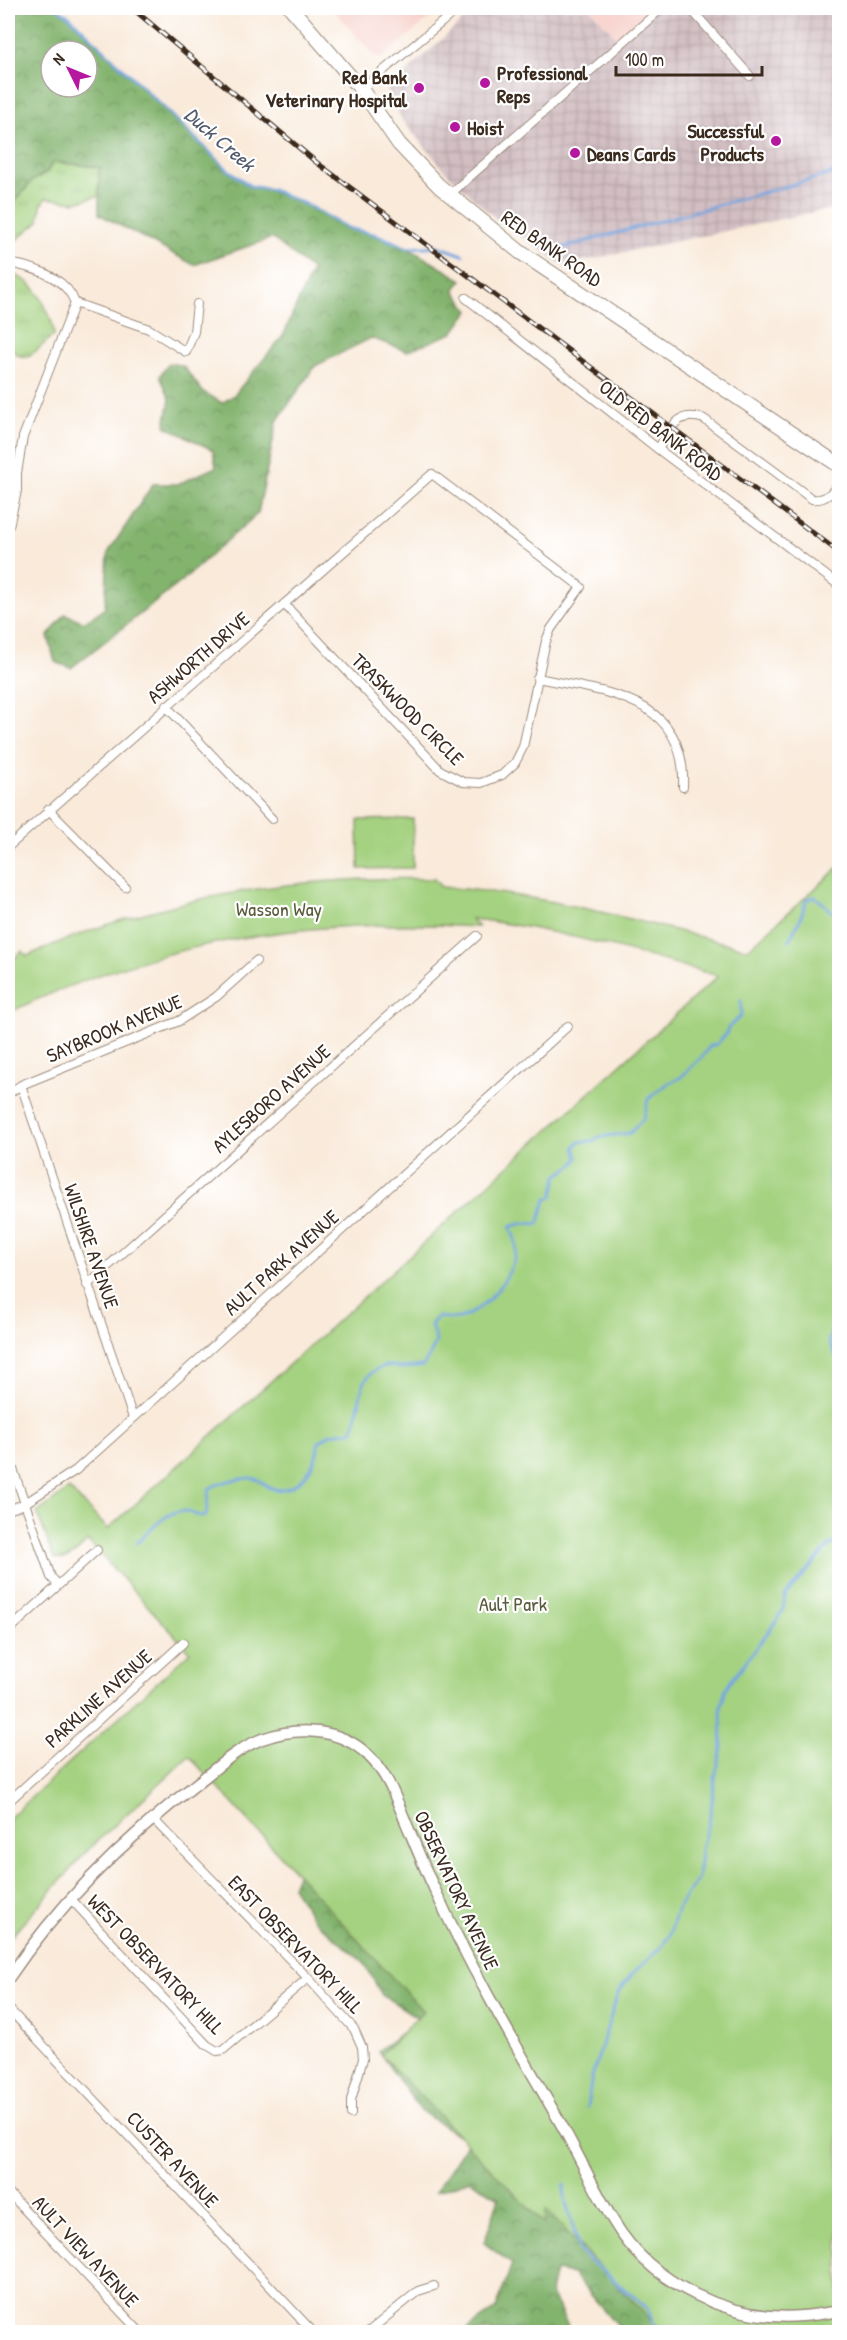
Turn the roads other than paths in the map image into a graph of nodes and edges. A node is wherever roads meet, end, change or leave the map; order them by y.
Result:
1 (291, 8) edge
2 (459, 8) edge
3 (662, 8) edge
4 (690, 8) edge
5 (750, 76) dead end
6 (361, 89) junction
7 (450, 195) junction
8 (8, 262) edge
9 (465, 298) dead end
10 (75, 303) junction
11 (197, 304) dead end
12 (658, 449) junction
13 (840, 466) edge
14 (840, 481) edge
15 (410, 493) joint
16 (9, 526) edge
17 (840, 586) edge
18 (284, 604) junction
19 (537, 678) junction
20 (166, 706) junction
21 (683, 787) dead end
22 (48, 809) junction
23 (272, 819) dead end
24 (8, 847) edge
25 (125, 887) dead end
26 (477, 936) dead end
27 (256, 961) dead end
28 (568, 1026) dead end
29 (21, 1085) junction
30 (8, 1094) edge
31 (87, 1285) junction
32 (133, 1418) junction
33 (8, 1455) edge
34 (24, 1504) junction
35 (8, 1509) edge
36 (97, 1550) dead end
37 (58, 1585) junction
38 (8, 1631) edge
39 (183, 1643) dead end
40 (8, 1802) edge
41 (152, 1818) junction
42 (71, 1899) junction
43 (308, 1978) junction
44 (8, 1979) edge
45 (8, 2008) edge
46 (351, 2114) dead end
47 (8, 2192) edge
48 (434, 2286) dead end
49 (840, 2311) edge
50 (140, 2332) edge
51 (313, 2332) edge
52 (368, 2332) edge

1 - 6 highway, RED BANK ROAD
2 - 6 street
3 - 7 street
4 - 5 street
6 - 7 highway, RED BANK ROAD
7 - 13 highway, RED BANK ROAD
8 - 10 street
9 - 12 street, OLD RED BANK ROAD
10 - 11 street
10 - 16 street
12 - 14 street
12 - 17 street, OLD RED BANK ROAD
15 - 18 street, ASHWORTH DRIVE
15 - 19 street, TRASKWOOD CIRCLE
18 - 19 street, TRASKWOOD CIRCLE
18 - 20 street, ASHWORTH DRIVE
19 - 21 street
20 - 22 street, ASHWORTH DRIVE
20 - 23 street
22 - 24 street, ASHWORTH DRIVE
22 - 25 street
26 - 31 street, AYLESBORO AVENUE
27 - 29 street, SAYBROOK AVENUE
28 - 32 street, AULT PARK AVENUE
29 - 30 street, SAYBROOK AVENUE
29 - 31 street, WILSHIRE AVENUE
31 - 32 street, WILSHIRE AVENUE
32 - 34 street, AULT PARK AVENUE
33 - 34 street
34 - 35 street, AULT PARK AVENUE
34 - 37 street
36 - 37 street
37 - 38 street
39 - 40 street, PARKLINE AVENUE
41 - 42 street, OBSERVATORY AVENUE
41 - 43 street, EAST OBSERVATORY HILL
41 - 49 street, OBSERVATORY AVENUE
42 - 43 street, WEST OBSERVATORY HILL
42 - 44 street, OBSERVATORY AVENUE
43 - 46 street, EAST OBSERVATORY HILL
45 - 51 street, CUSTER AVENUE
47 - 50 street, AULT VIEW AVENUE
48 - 52 street

